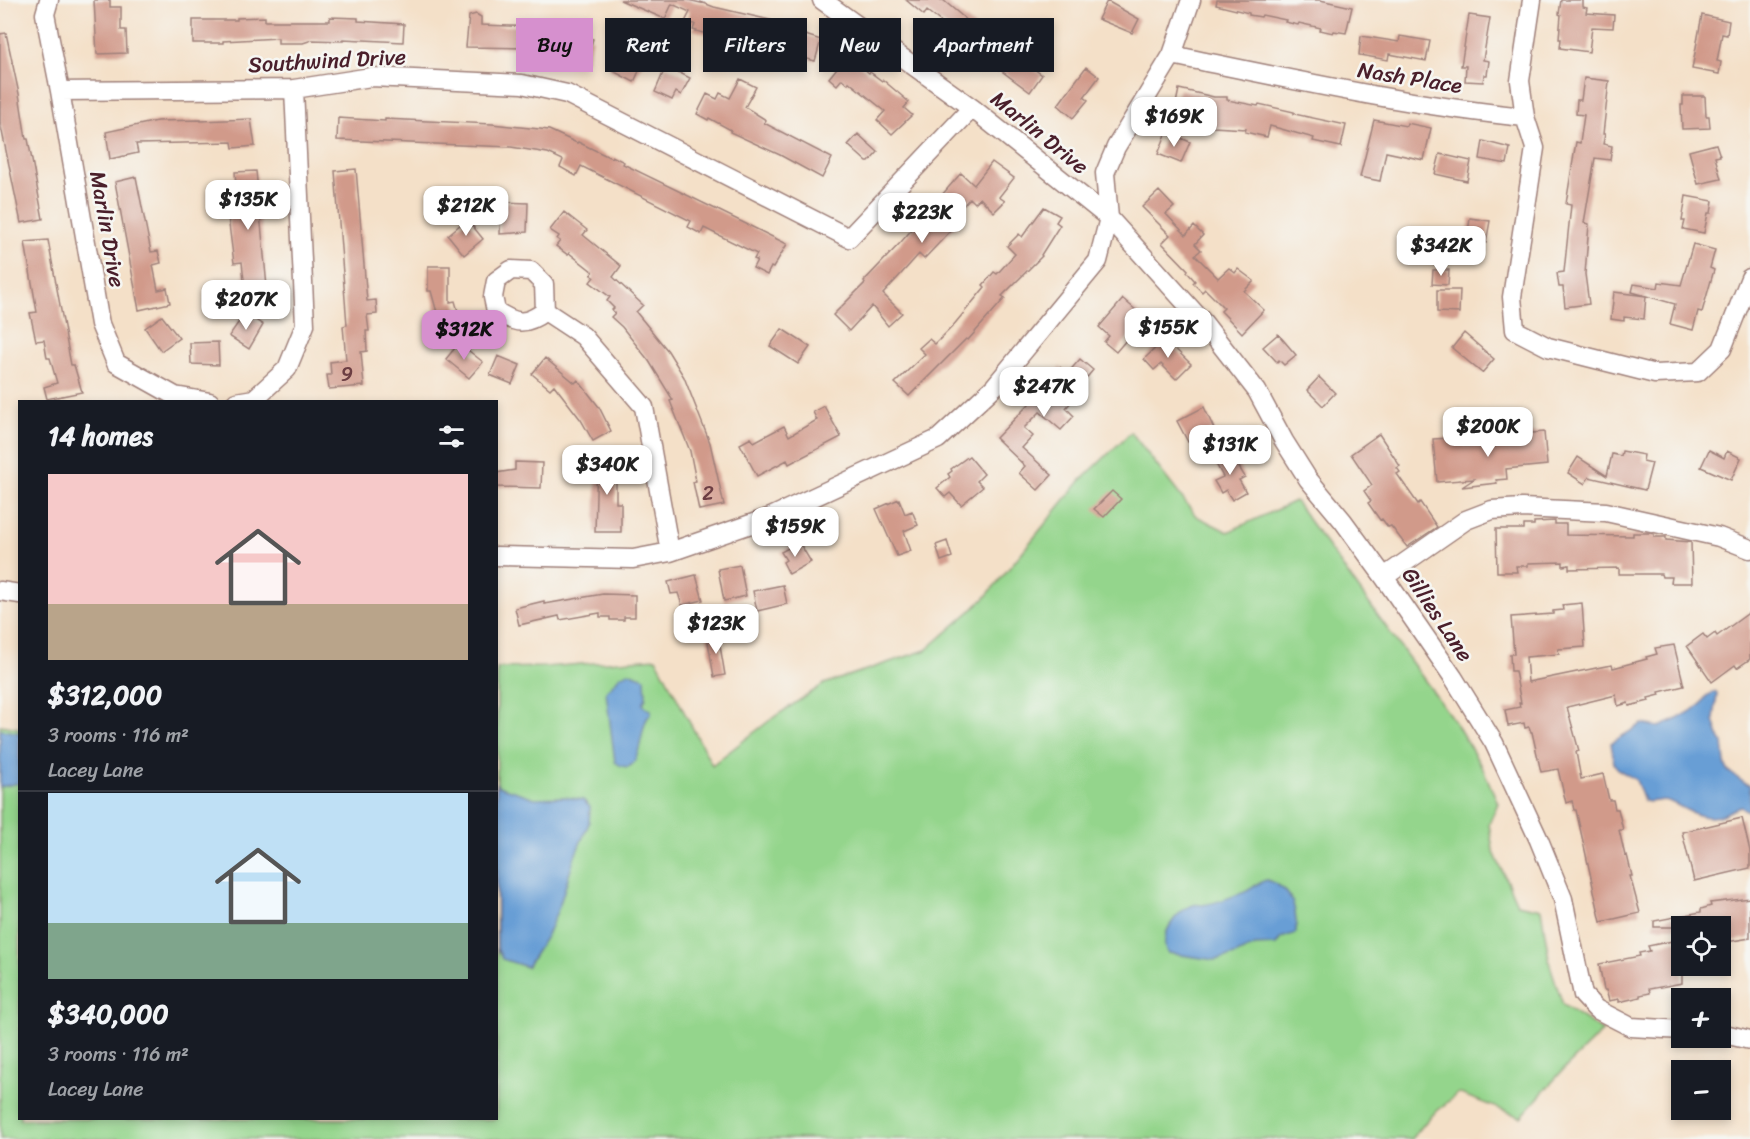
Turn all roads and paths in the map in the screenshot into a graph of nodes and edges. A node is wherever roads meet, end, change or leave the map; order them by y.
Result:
1 (49, 0) edge
2 (822, 0) edge
3 (1191, 0) edge
4 (1532, 0) edge
5 (1172, 55) junction
6 (294, 88) junction
7 (60, 91) junction
8 (972, 108) junction
9 (1525, 117) junction
10 (1109, 218) junction
11 (1750, 278) edge
12 (545, 311) dead end
13 (198, 400) edge
14 (256, 400) edge
15 (1750, 549) edge
16 (670, 552) junction
17 (498, 556) edge
18 (1384, 577) junction
19 (0, 591) edge
20 (18, 594) edge
21 (1671, 1029) edge
22 (1731, 1036) edge
23 (1750, 1040) edge

1 - 7 street, Marlin Drive
2 - 8 street, Marlin Drive
3 - 5 street
4 - 9 street
5 - 9 street, Nash Place
5 - 10 street
6 - 7 street, Southwind Drive
6 - 8 street, Southwind Drive
6 - 14 street
7 - 13 street, Marlin Drive
8 - 10 street, Marlin Drive
9 - 11 street
10 - 16 street
10 - 18 street, Gillies Lane
12 - 16 street
15 - 18 street
16 - 17 street
18 - 21 street, Gillies Lane
19 - 20 street
22 - 23 street

